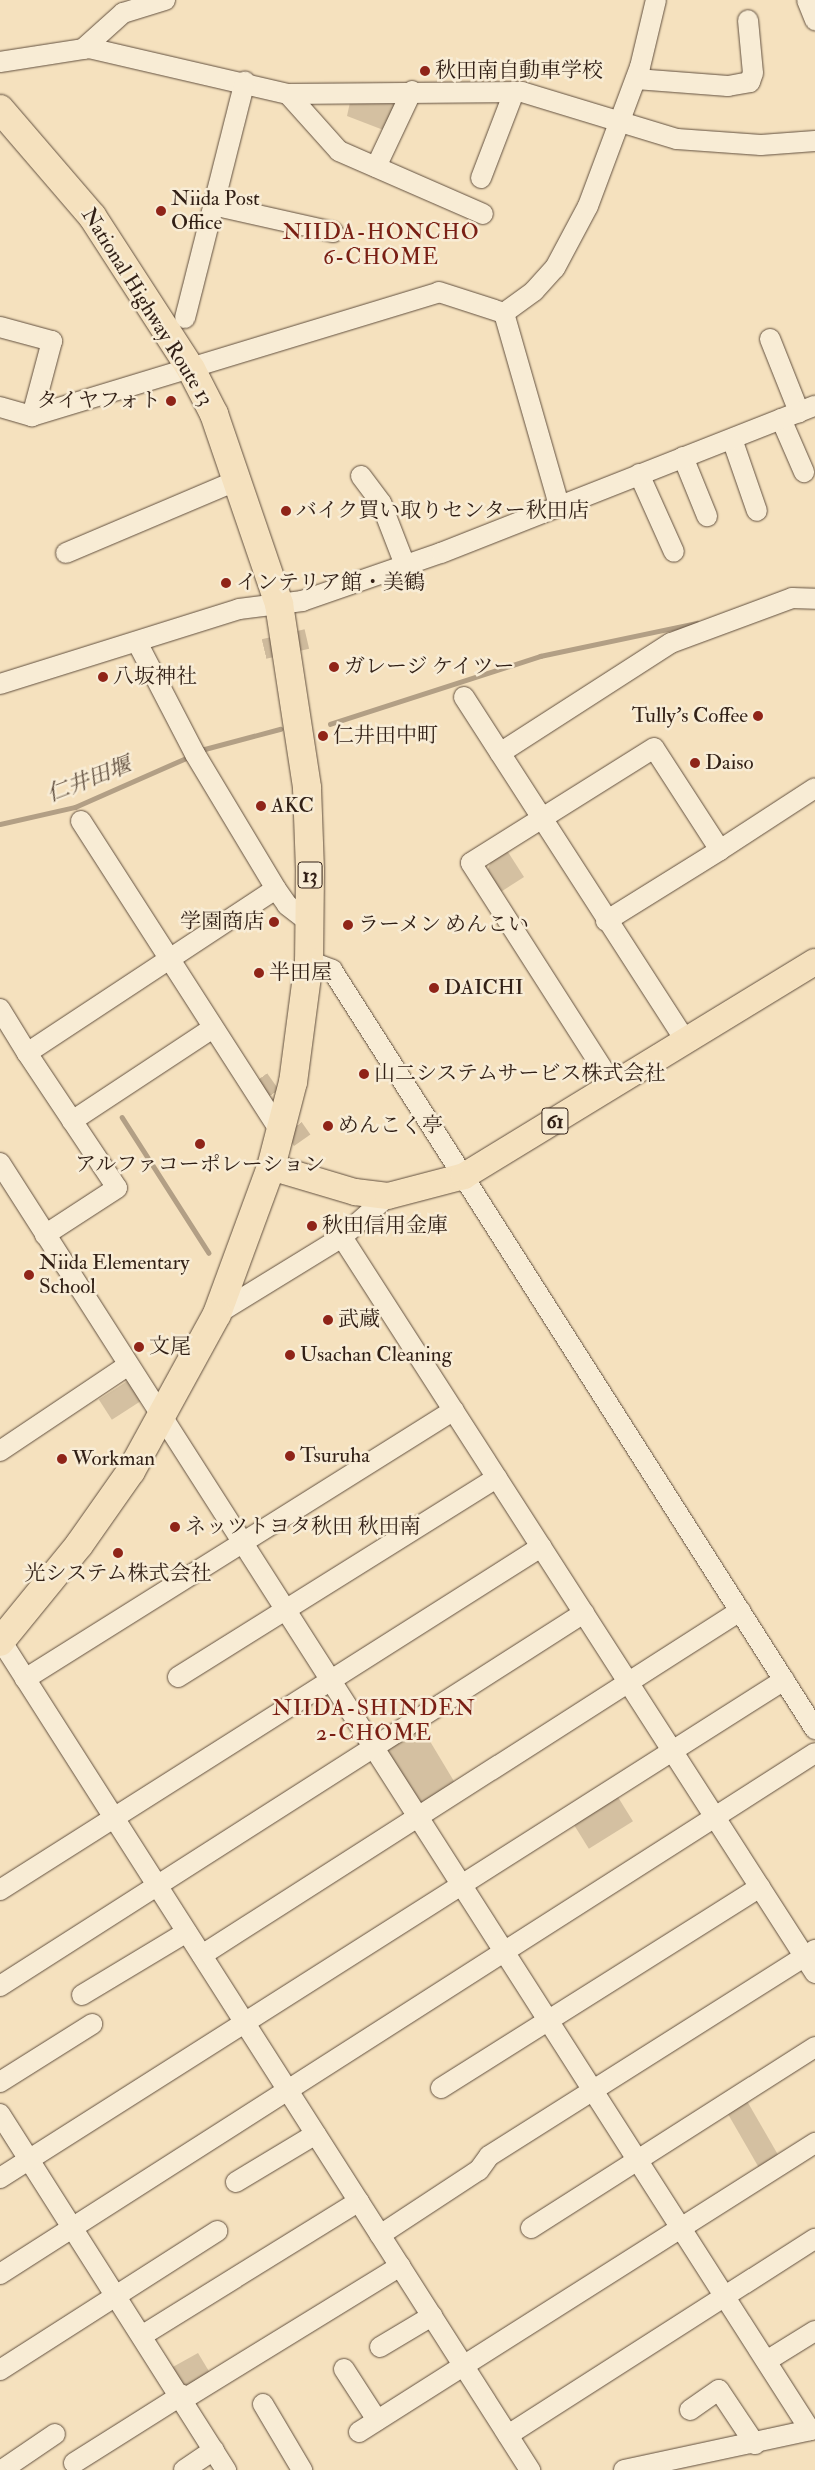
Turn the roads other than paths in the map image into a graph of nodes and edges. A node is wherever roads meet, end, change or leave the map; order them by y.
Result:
1 (165, 0) edge
2 (656, 0) edge
3 (748, 20) dead end
4 (83, 49) junction
5 (0, 62) edge
6 (636, 79) junction
7 (245, 81) junction
8 (412, 91) junction
9 (514, 92) junction
10 (288, 94) junction
11 (0, 109) edge
12 (622, 121) junction
13 (815, 141) edge
14 (376, 167) junction
15 (481, 178) dead end
16 (217, 206) junction
17 (483, 214) dead end
18 (333, 232) dead end
19 (504, 313) junction
20 (186, 318) dead end
21 (0, 327) edge
22 (770, 339) dead end
23 (191, 369) junction
24 (0, 407) edge
25 (807, 409) edge
26 (32, 416) junction
27 (781, 419) junction
28 (732, 439) junction
29 (683, 457) junction
30 (804, 472) dead end
31 (639, 474) junction
32 (361, 476) dead end
33 (240, 479) junction
34 (559, 505) junction
35 (757, 511) dead end
36 (707, 516) dead end
37 (674, 552) dead end
38 (66, 553) dead end
39 (405, 565) junction
40 (815, 599) edge
41 (280, 604) junction
42 (138, 644) junction
43 (0, 684) edge
44 (464, 697) dead end
45 (500, 753) junction
46 (815, 788) edge
47 (542, 819) junction
48 (81, 821) dead end
49 (720, 850) junction
50 (276, 889) junction
51 (606, 921) junction
52 (309, 922) junction
53 (309, 961) junction
54 (169, 962) junction
55 (815, 962) edge
56 (0, 1009) edge
57 (213, 1028) junction
58 (686, 1041) junction
59 (28, 1053) junction
60 (613, 1085) junction
61 (72, 1121) junction
62 (280, 1130) junction
63 (0, 1164) edge
64 (271, 1167) junction
65 (464, 1176) junction
66 (388, 1196) junction
67 (45, 1235) junction
68 (342, 1237) junction
69 (216, 1314) junction
70 (127, 1366) junction
71 (454, 1410) junction
72 (164, 1417) junction
73 (0, 1451) edge
74 (497, 1478) junction
75 (245, 1543) junction
76 (541, 1547) junction
77 (287, 1609) junction
78 (740, 1611) junction
79 (584, 1613) junction
80 (0, 1641) edge
81 (178, 1677) dead end
82 (25, 1679) junction
83 (332, 1680) junction
84 (784, 1680) junction
85 (628, 1683) junction
86 (815, 1729) edge
87 (374, 1747) junction
88 (672, 1750) junction
89 (815, 1752) edge
90 (418, 1816) junction
91 (714, 1817) junction
92 (114, 1818) junction
93 (461, 1885) junction
94 (158, 1886) junction
95 (760, 1887) junction
96 (0, 1890) edge
97 (186, 1932) junction
98 (504, 1952) junction
99 (202, 1955) junction
100 (811, 1960) edge
101 (0, 1986) edge
102 (82, 1995) dead end
103 (244, 2022) junction
104 (549, 2022) junction
105 (92, 2024) dead end
106 (815, 2047) edge
107 (0, 2082) edge
108 (441, 2088) dead end
109 (288, 2090) junction
110 (594, 2092) junction
111 (0, 2114) edge
112 (316, 2134) junction
113 (815, 2143) edge
114 (637, 2159) junction
115 (30, 2160) junction
116 (0, 2178) edge
117 (236, 2182) dead end
118 (359, 2201) junction
119 (74, 2227) junction
120 (530, 2228) dead end
121 (681, 2228) junction
122 (217, 2231) dead end
123 (380, 2235) junction
124 (815, 2239) edge
125 (400, 2266) junction
126 (0, 2274) edge
127 (116, 2294) junction
128 (725, 2296) junction
129 (432, 2316) junction
130 (815, 2331) edge
131 (143, 2335) junction
132 (380, 2347) dead end
133 (768, 2360) junction
134 (464, 2366) junction
135 (344, 2369) dead end
136 (0, 2370) edge
137 (183, 2397) junction
138 (263, 2404) dead end
139 (690, 2410) dead end
140 (377, 2420) junction
141 (813, 2430) edge
142 (359, 2432) dead end
143 (55, 2434) dead end
144 (508, 2435) junction
145 (755, 2444) junction
146 (214, 2450) junction
147 (74, 2463) dead end
148 (2, 2470) edge
149 (184, 2470) edge
150 (226, 2470) edge
151 (302, 2470) edge
152 (530, 2470) edge
153 (624, 2470) edge

1 - 4 street
2 - 6 street
3 - 6 street
4 - 5 street
4 - 7 street
6 - 12 street
7 - 10 street
7 - 16 street
8 - 9 street
8 - 10 street
8 - 14 street
9 - 12 street
9 - 15 street
10 - 14 street
11 - 23 highway, National Highway Route 13 / 13
12 - 13 street
12 - 19 street
14 - 17 street
16 - 18 street
16 - 20 street
19 - 23 street
19 - 34 street
21 - 26 street
22 - 25 street
23 - 26 street
23 - 33 highway, National Highway Route 13 / 13
24 - 26 street
25 - 27 street
27 - 28 street
27 - 30 street
28 - 29 street
28 - 35 street
29 - 31 street
29 - 36 street
31 - 34 street
31 - 37 street
32 - 39 street
33 - 38 street
33 - 41 highway, National Highway Route 13 / 13
34 - 39 street
39 - 41 street
40 - 45 street
41 - 42 street
41 - 52 highway, National Highway Route 13 / 13
42 - 43 street
42 - 50 street
44 - 45 street
45 - 47 street
46 - 49 street
47 - 49 street
47 - 51 street
47 - 60 street
48 - 54 street
49 - 51 street
50 - 52 street
50 - 54 street
51 - 58 street
52 - 53 highway, National Highway Route 13 / 13
53 - 62 highway, National Highway Route 13 / 13
53 - 65 street
54 - 57 street
54 - 59 street
55 - 58 main road, 61
56 - 59 street
57 - 61 street
57 - 62 street
58 - 60 main road, 61
59 - 61 street
60 - 65 main road, 61
61 - 67 street
62 - 64 highway, National Highway Route 13 / 13
63 - 67 street
64 - 66 main road, 61
64 - 69 highway, National Highway Route 13 / 13
65 - 66 main road, 61
65 - 78 street
66 - 68 street
67 - 70 street
68 - 69 street
68 - 71 street
69 - 72 highway, National Highway Route 13 / 13
70 - 72 street
70 - 73 street
71 - 74 street
71 - 75 street
72 - 75 street
72 - 80 highway, National Highway Route 13 / 13
74 - 76 street
74 - 77 street
75 - 77 street
75 - 82 street
76 - 79 street
76 - 83 street
77 - 81 street
77 - 83 street
78 - 84 street
78 - 85 street
79 - 85 street
79 - 87 street
80 - 82 street
82 - 92 street
83 - 87 street
83 - 92 street
84 - 86 street
84 - 88 street
85 - 88 street
85 - 90 street
87 - 90 street
87 - 94 street
88 - 91 street
88 - 93 street
89 - 91 street
90 - 93 street
90 - 99 street
91 - 95 street
91 - 98 street
92 - 94 street
92 - 96 street
93 - 98 street
93 - 103 street
94 - 97 street
94 - 101 street
95 - 100 street
95 - 104 street
97 - 99 street
97 - 102 street
98 - 104 street
98 - 109 street
99 - 103 street
100 - 110 street
103 - 109 street
103 - 115 street
104 - 108 street
104 - 110 street
105 - 107 street
106 - 114 street
109 - 112 street
109 - 119 street
110 - 114 street
110 - 123 street
111 - 115 street
112 - 117 street
112 - 118 street
113 - 121 street
114 - 120 street
114 - 121 street
115 - 116 street
115 - 119 street
118 - 123 street
118 - 131 street
119 - 126 street
119 - 127 street
121 - 128 street
121 - 134 street
122 - 127 street
123 - 125 street
124 - 128 street
125 - 129 street
125 - 137 street
127 - 131 street
127 - 136 street
128 - 133 street
128 - 144 street
129 - 132 street
129 - 134 street
130 - 133 street
131 - 137 street
133 - 141 street
134 - 140 street
134 - 144 street
135 - 140 street
137 - 146 street
137 - 147 street
138 - 151 street
139 - 145 street
140 - 142 street
141 - 145 street
143 - 148 street
144 - 152 street
145 - 153 street
146 - 149 street
146 - 150 street

